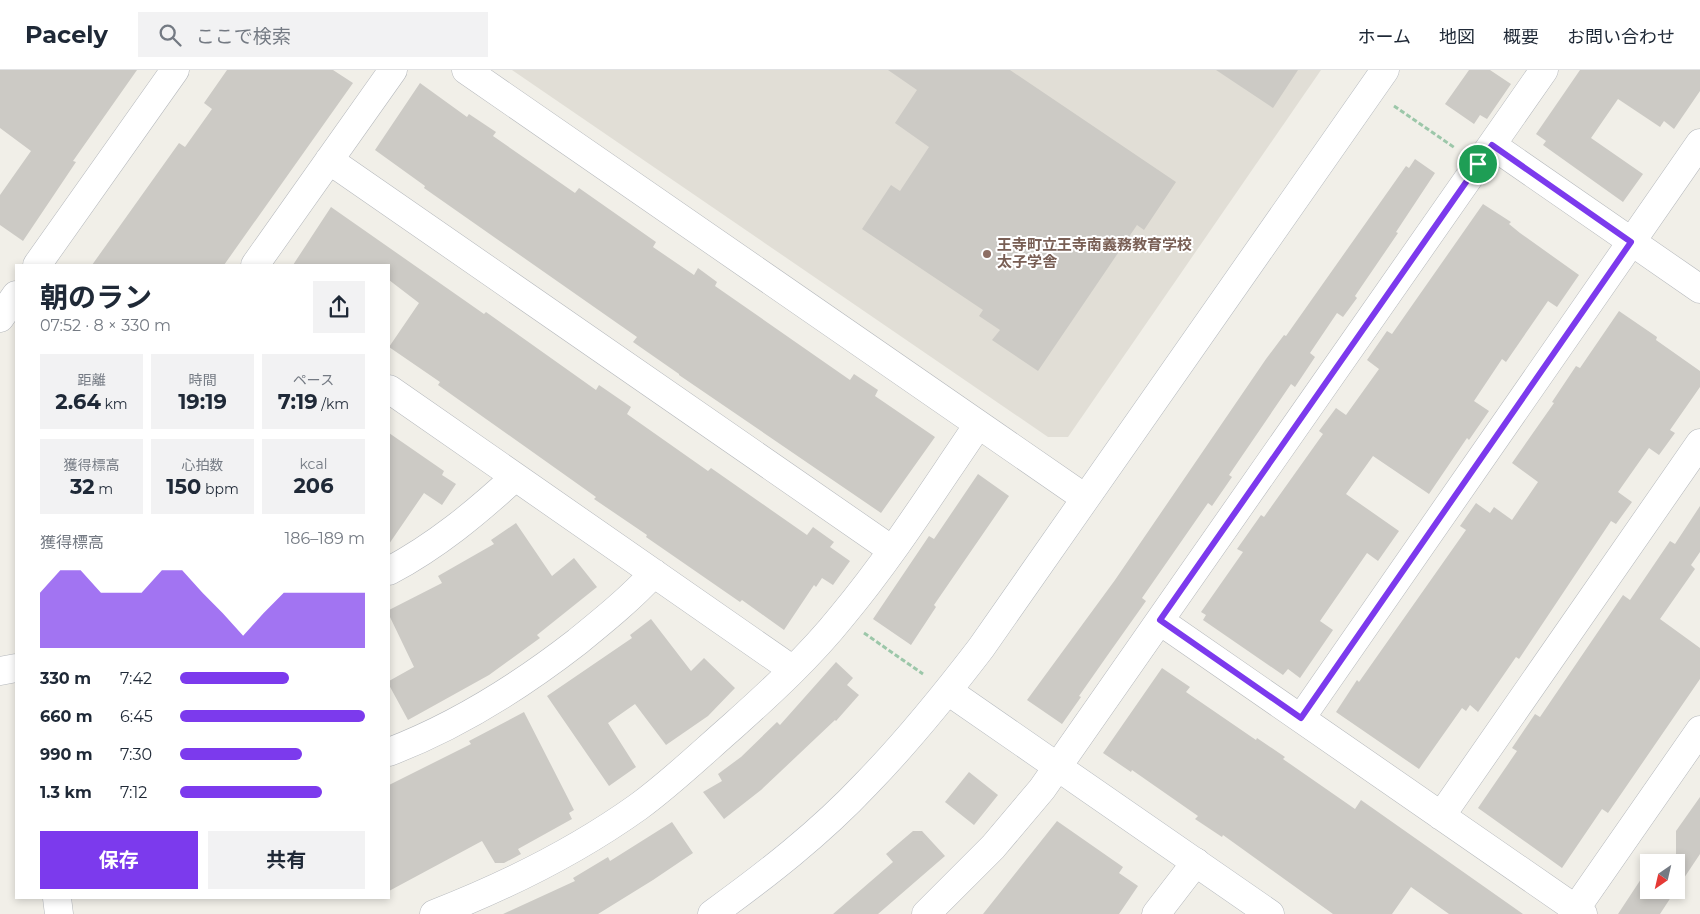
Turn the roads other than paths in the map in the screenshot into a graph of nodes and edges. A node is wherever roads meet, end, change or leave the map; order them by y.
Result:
1 (174, 70) edge
2 (392, 70) edge
3 (466, 70) edge
4 (1544, 70) edge
5 (1378, 80) edge
6 (1700, 143) edge
7 (1485, 155) junction
8 (330, 160) junction
9 (1631, 242) junction
10 (38, 264) edge
11 (257, 264) edge
12 (1700, 289) edge
13 (15, 296) edge
14 (0, 318) edge
15 (390, 390) edge
16 (978, 425) junction
17 (1700, 443) edge
18 (515, 476) junction
19 (1085, 498) junction
20 (892, 550) junction
21 (390, 570) edge
22 (654, 573) junction
23 (1160, 620) junction
24 (15, 668) edge
25 (793, 670) junction
26 (0, 671) edge
27 (948, 691) junction
28 (1301, 718) junction
29 (1700, 730) edge
30 (390, 752) edge
31 (1058, 767) junction
32 (1441, 816) junction
33 (1196, 862) junction
34 (57, 899) edge
35 (482, 905) edge
36 (1577, 912) edge
37 (59, 914) edge
38 (434, 914) edge
39 (712, 914) edge
40 (926, 914) edge
41 (1156, 914) edge
42 (1270, 914) edge

1 - 10 street
2 - 8 street
3 - 16 street
4 - 7 street
5 - 19 street
6 - 9 street
7 - 9 street
7 - 23 street
8 - 11 street
8 - 20 street
9 - 12 street
9 - 28 street
13 - 14 street
15 - 18 street
16 - 19 street
16 - 20 street
17 - 32 street
18 - 21 street
18 - 22 street
19 - 27 street
20 - 25 street
22 - 25 street
22 - 30 street
23 - 28 street
23 - 31 street
24 - 26 street
25 - 35 street
27 - 31 street
27 - 39 street
28 - 32 street
29 - 36 street
31 - 33 street
31 - 40 street
32 - 36 street
33 - 41 street
33 - 42 street
34 - 37 street
35 - 38 street

